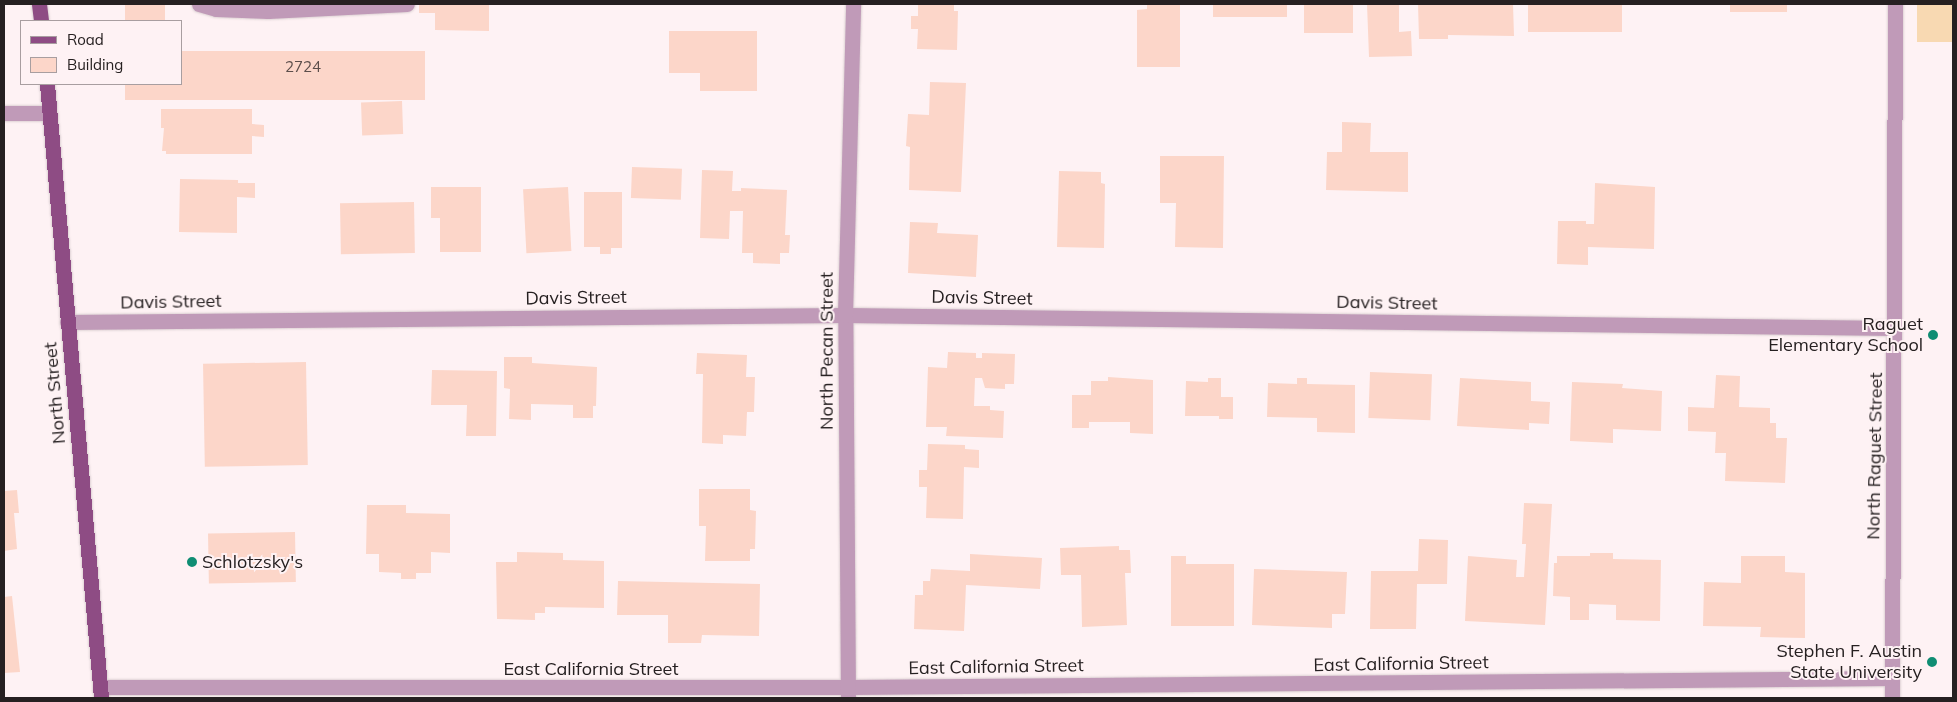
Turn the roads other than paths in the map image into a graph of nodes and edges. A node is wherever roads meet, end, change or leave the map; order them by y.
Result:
1 (39, 4) edge
2 (199, 4) edge
3 (407, 4) edge
4 (853, 4) edge
5 (1896, 4) edge
6 (41, 20) edge
7 (46, 85) edge
8 (4, 113) edge
9 (49, 113) junction
10 (844, 315) junction
11 (67, 322) junction
12 (1896, 328) junction
13 (1892, 678) junction
14 (101, 693) edge
15 (849, 693) edge
16 (1892, 698) edge

1 - 6 main road
2 - 3 street
4 - 10 street, North Pecan Street
5 - 12 street, North Raguet Street
7 - 9 main road, North Street
8 - 9 street
9 - 11 main road, North Street
10 - 11 street, Davis Street
10 - 12 street, Davis Street
10 - 15 street, North Pecan Street
11 - 14 main road, North Street
12 - 13 street, North Raguet Street
13 - 15 street, East California Street
13 - 16 street, North Raguet Street
14 - 15 street, East California Street

